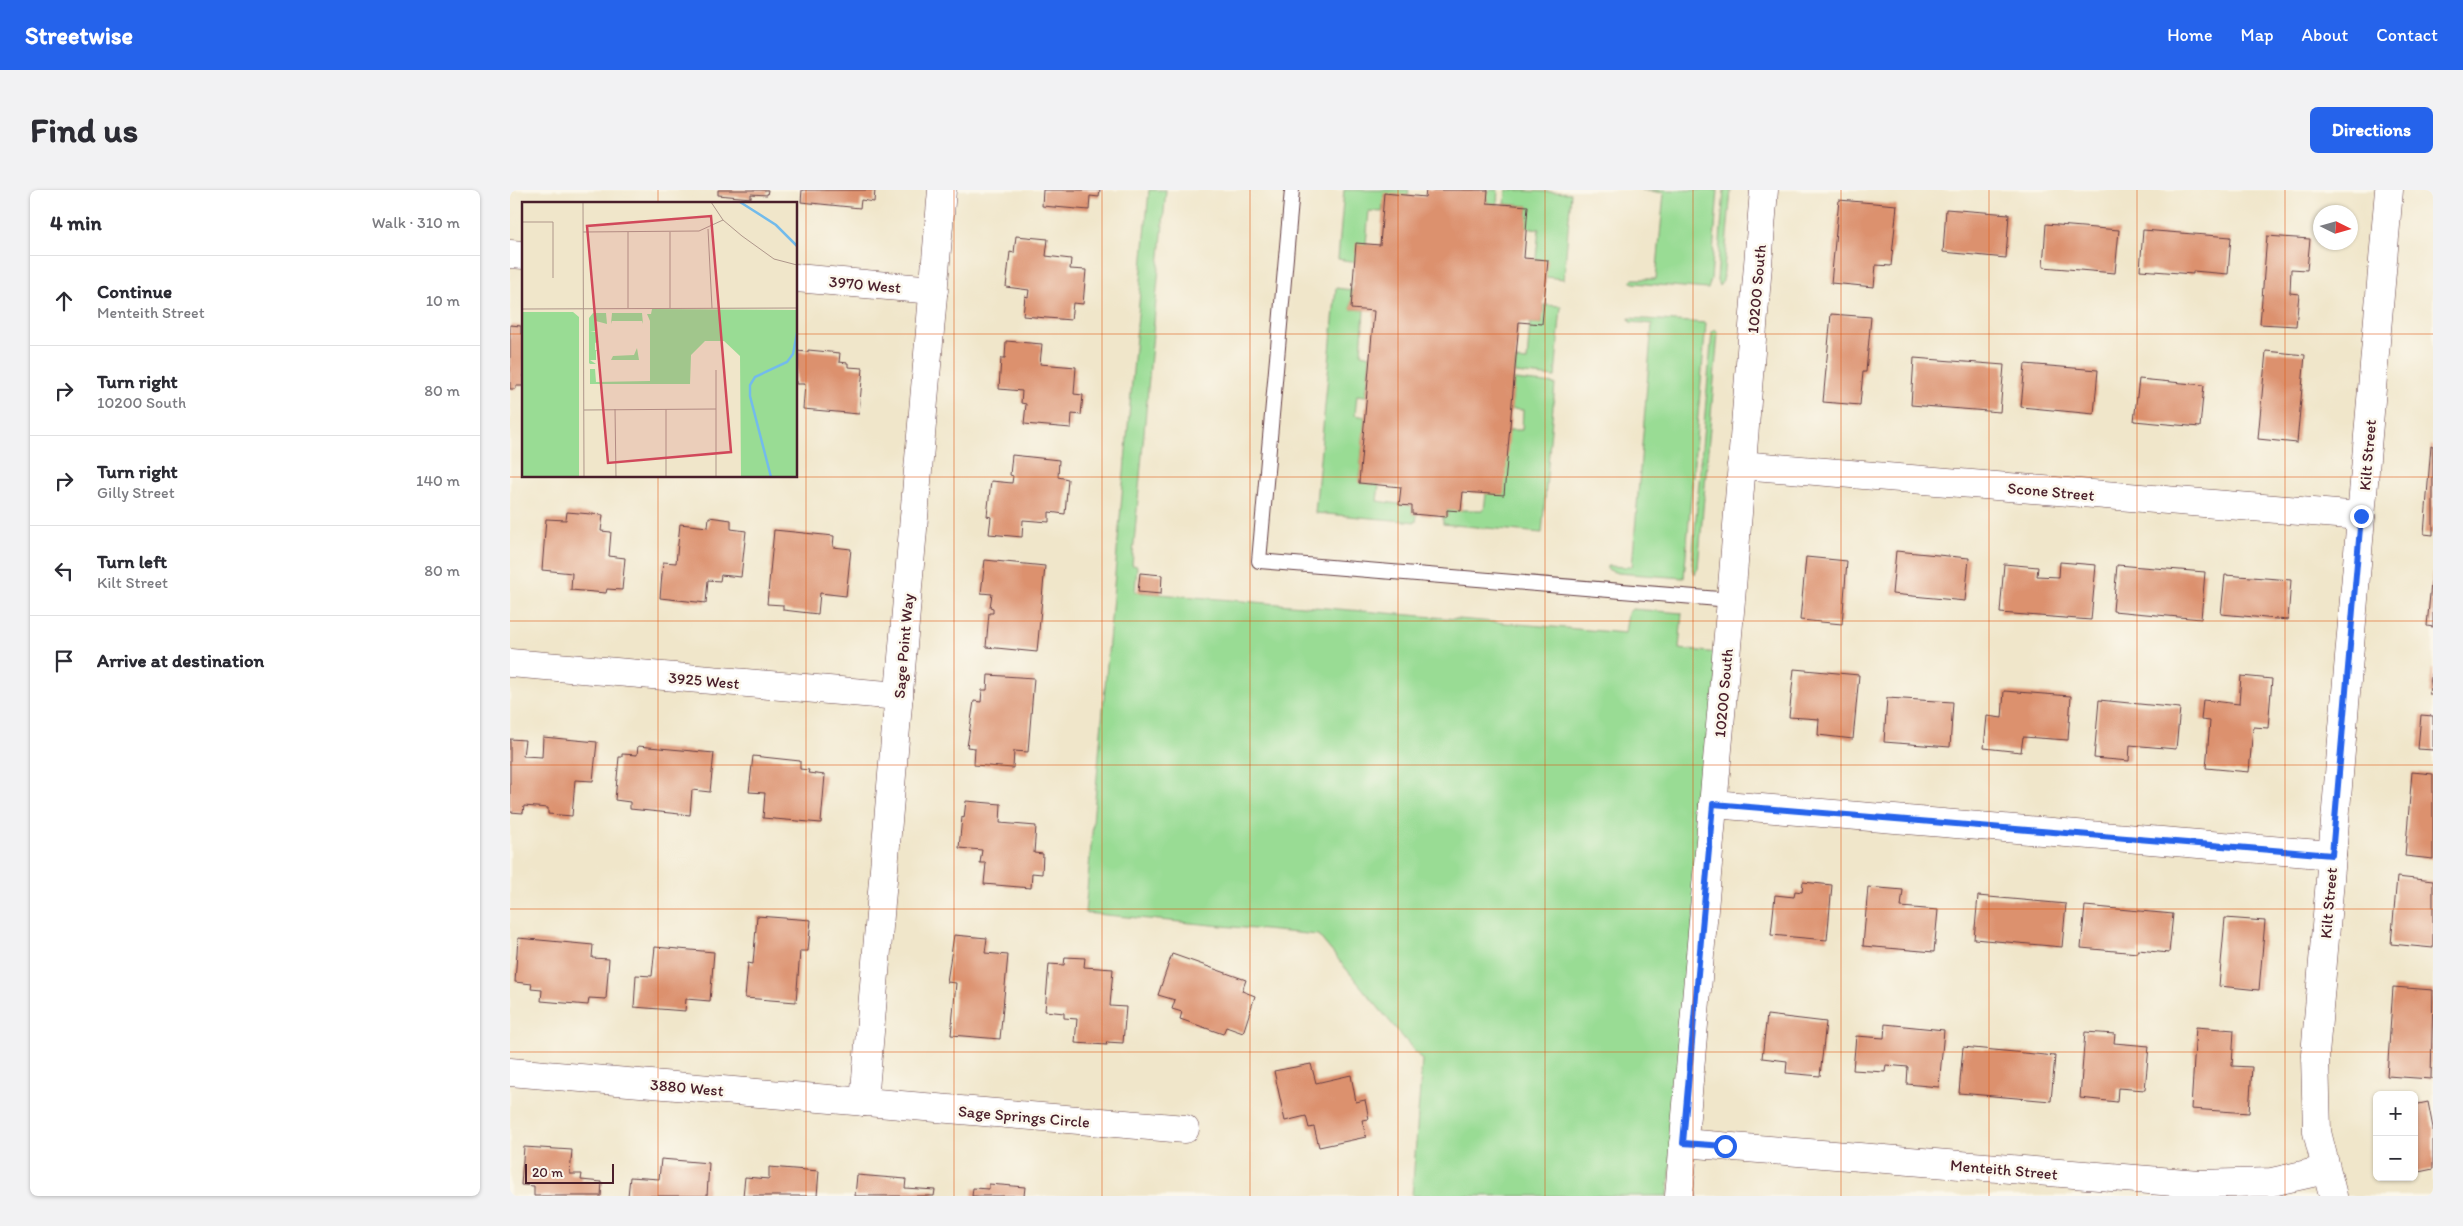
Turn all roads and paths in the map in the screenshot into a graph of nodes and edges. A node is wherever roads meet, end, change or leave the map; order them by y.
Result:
1 (942, 190) edge
2 (1292, 190) edge
3 (1764, 190) edge
4 (2389, 190) edge
5 (798, 278) edge
6 (934, 290) junction
7 (1741, 465) junction
8 (2361, 516) junction
9 (1731, 600) junction
10 (510, 663) edge
11 (899, 696) junction
12 (1713, 804) junction
13 (2332, 855) junction
14 (510, 1072) edge
15 (864, 1102) junction
16 (1185, 1129) dead end
17 (1683, 1143) junction
18 (2324, 1170) junction
19 (1678, 1196) edge
20 (2333, 1196) edge

1 - 6 street, Sage Point Way
2 - 9 lane
3 - 7 street, 10200 South
4 - 8 street, Kilt Street
5 - 6 street, 3970 West
6 - 11 street, Sage Point Way
7 - 8 street, Scone Street
7 - 9 street, 10200 South
8 - 13 street, Kilt Street
9 - 12 street, 10200 South
10 - 11 street, 3925 West
11 - 15 street, Sage Point Way
12 - 13 street
12 - 17 street, 10200 South
13 - 18 street, Kilt Street
14 - 15 street, 3880 West
15 - 16 street, Sage Springs Circle
17 - 18 street, Menteith Street
17 - 19 street, 10200 South
18 - 20 street, Kilt Street

